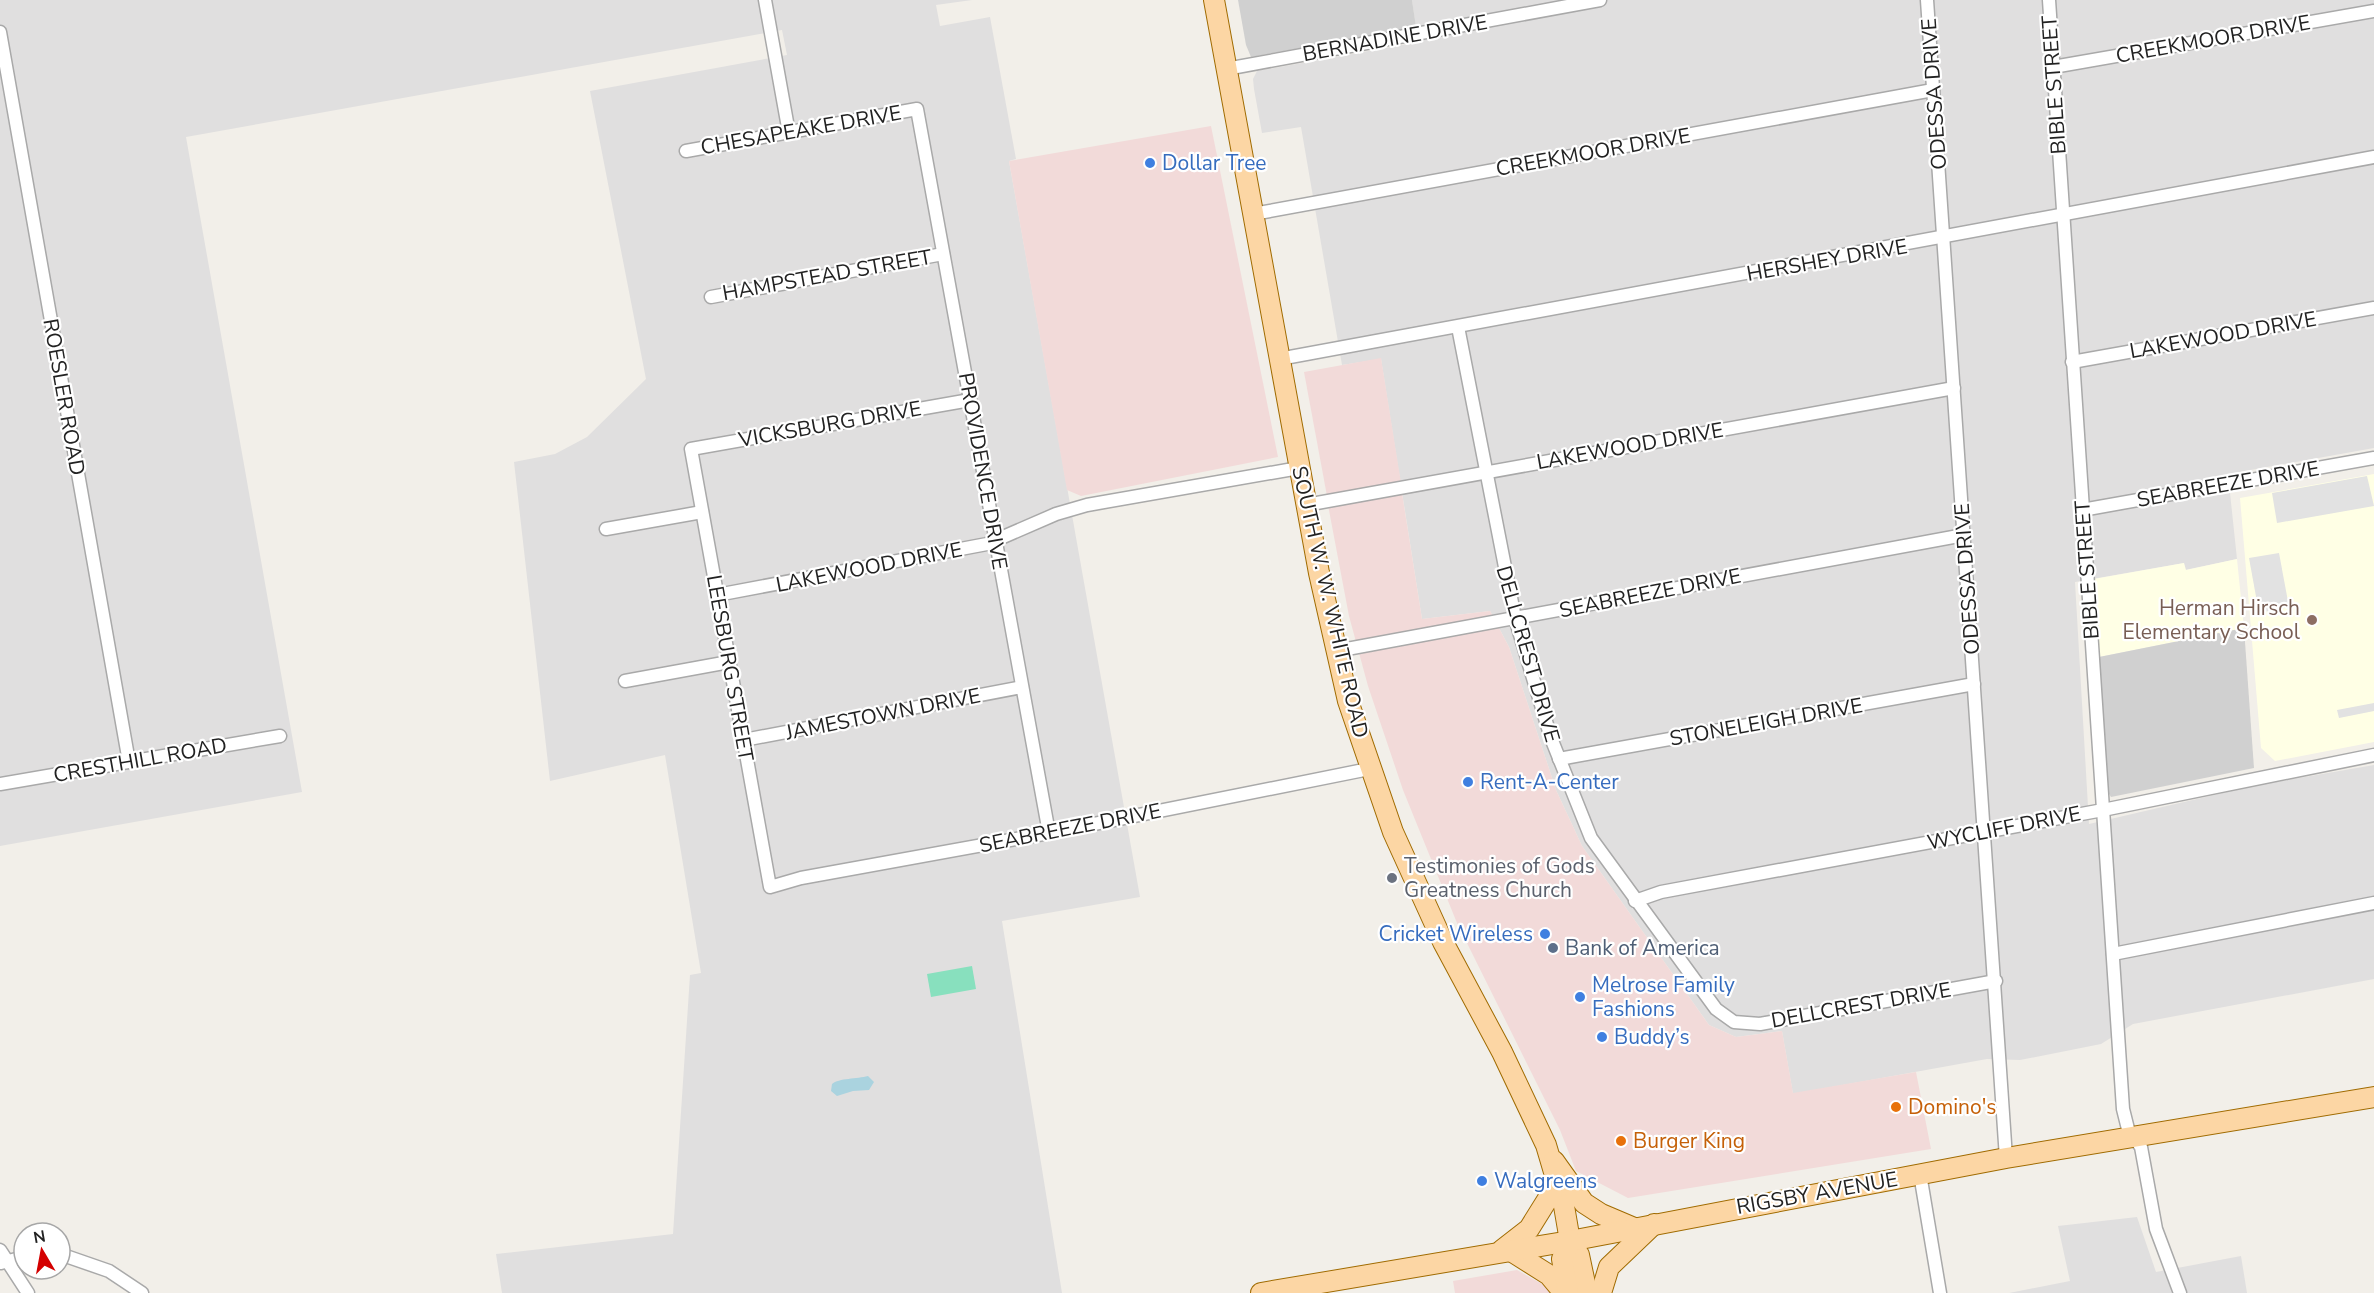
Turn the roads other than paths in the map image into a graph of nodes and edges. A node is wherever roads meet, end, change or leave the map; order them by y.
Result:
1 (765, 0) edge
2 (1214, 0) edge
3 (1600, 0) edge
4 (1927, 0) edge
5 (2049, 0) edge
6 (2374, 11) edge
7 (0, 32) edge
8 (2053, 67) junction
9 (1226, 69) junction
10 (1933, 90) junction
11 (916, 109) joint
12 (789, 133) junction
13 (686, 151) dead end
14 (2374, 157) edge
15 (1253, 214) junction
16 (2063, 216) junction
17 (1943, 238) junction
18 (943, 254) junction
19 (711, 297) dead end
20 (2374, 308) edge
21 (1458, 327) junction
22 (1279, 359) junction
23 (2072, 362) junction
24 (1954, 388) junction
25 (970, 400) junction
26 (691, 449) joint
27 (2374, 458) edge
28 (1299, 468) junction
29 (1486, 472) junction
30 (1306, 505) junction
31 (2082, 510) junction
32 (702, 512) junction
33 (606, 529) dead end
34 (1964, 535) junction
35 (996, 541) junction
36 (717, 595) junction
37 (1515, 618) junction
38 (1336, 651) junction
39 (729, 662) junction
40 (625, 681) dead end
41 (1974, 684) junction
42 (1022, 687) junction
43 (280, 736) dead end
44 (744, 740) junction
45 (2374, 755) edge
46 (1559, 759) junction
47 (129, 762) junction
48 (1369, 769) junction
49 (0, 784) edge
50 (2103, 810) junction
51 (1049, 832) junction
52 (1984, 832) junction
53 (770, 887) joint
54 (1635, 901) junction
55 (2374, 903) edge
56 (2113, 954) junction
57 (1996, 981) junction
58 (2374, 1097) edge
59 (2136, 1137) junction
60 (1548, 1154) junction
61 (2006, 1158) junction
62 (1920, 1174) junction
63 (1557, 1184) junction
64 (1644, 1226) junction
65 (1570, 1240) junction
66 (0, 1250) edge
67 (1504, 1252) junction
68 (72, 1258) edge
69 (4, 1262) edge
70 (28, 1293) edge
71 (142, 1293) edge
72 (1262, 1293) edge
73 (1566, 1293) edge
74 (1587, 1293) edge
75 (1601, 1293) edge
76 (1940, 1293) edge
77 (2180, 1293) edge

1 - 12 street
2 - 9 main road, SOUTH W. W. WHITE ROAD
3 - 9 street, BERNADINE DRIVE
4 - 10 street, ODESSA DRIVE
5 - 8 street, BIBLE STREET
6 - 8 street, CREEKMOOR DRIVE
7 - 47 street, ROESLER ROAD
8 - 16 street, BIBLE STREET
9 - 15 main road, SOUTH W. W. WHITE ROAD
10 - 15 street, CREEKMOOR DRIVE
10 - 17 street, ODESSA DRIVE
11 - 12 street, CHESAPEAKE DRIVE
11 - 18 street, PROVIDENCE DRIVE
12 - 13 street, CHESAPEAKE DRIVE
14 - 16 street, HERSHEY DRIVE
15 - 22 main road, SOUTH W. W. WHITE ROAD
16 - 17 street, HERSHEY DRIVE
16 - 23 street, BIBLE STREET
17 - 21 street, HERSHEY DRIVE
17 - 24 street, ODESSA DRIVE
18 - 19 street, HAMPSTEAD STREET
18 - 25 street, PROVIDENCE DRIVE
20 - 23 street, LAKEWOOD DRIVE
21 - 22 street, HERSHEY DRIVE
21 - 29 street, DELLCREST DRIVE
22 - 28 main road, SOUTH W. W. WHITE ROAD
23 - 31 street, BIBLE STREET
24 - 29 street, LAKEWOOD DRIVE
24 - 34 street, ODESSA DRIVE
25 - 26 street, VICKSBURG DRIVE
25 - 35 street, PROVIDENCE DRIVE
26 - 32 street, LEESBURG STREET
27 - 31 street, SEABREEZE DRIVE
28 - 30 main road, SOUTH W. W. WHITE ROAD
28 - 35 street, LAKEWOOD DRIVE
29 - 30 street, LAKEWOOD DRIVE
29 - 37 street, DELLCREST DRIVE
30 - 38 main road, SOUTH W. W. WHITE ROAD
31 - 50 street, BIBLE STREET
32 - 33 street
32 - 36 street, LEESBURG STREET
34 - 37 street, SEABREEZE DRIVE
34 - 41 street, ODESSA DRIVE
35 - 36 street, LAKEWOOD DRIVE
35 - 42 street, PROVIDENCE DRIVE
36 - 39 street, LEESBURG STREET
37 - 38 street, SEABREEZE DRIVE
37 - 46 street, DELLCREST DRIVE
38 - 48 main road, SOUTH W. W. WHITE ROAD
39 - 40 street
39 - 44 street, LEESBURG STREET
41 - 46 street, STONELEIGH DRIVE
41 - 52 street, ODESSA DRIVE
42 - 44 street, JAMESTOWN DRIVE
42 - 51 street, PROVIDENCE DRIVE
43 - 47 street, CRESTHILL ROAD
44 - 53 street, LEESBURG STREET
45 - 50 street, WYCLIFF DRIVE
46 - 54 street, DELLCREST DRIVE
47 - 49 street, CRESTHILL ROAD
48 - 51 street, SEABREEZE DRIVE
48 - 60 main road, SOUTH W. W. WHITE ROAD
50 - 52 street, WYCLIFF DRIVE
50 - 56 street, BIBLE STREET
51 - 53 street, SEABREEZE DRIVE
52 - 54 street, WYCLIFF DRIVE
52 - 57 street, ODESSA DRIVE
54 - 57 street, DELLCREST DRIVE
55 - 56 street
56 - 59 street, BIBLE STREET
57 - 61 street, ODESSA DRIVE
58 - 59 main road, RIGSBY AVENUE
59 - 61 main road, RIGSBY AVENUE
59 - 77 street, BIBLE STREET
60 - 63 main road, SOUTH W. W. WHITE ROAD
60 - 64 main road
61 - 62 main road, RIGSBY AVENUE
62 - 64 main road, RIGSBY AVENUE
62 - 76 street
63 - 65 main road, SOUTH W. W. WHITE ROAD
63 - 67 main road
64 - 65 main road, RIGSBY AVENUE
64 - 75 main road
65 - 67 main road, RIGSBY AVENUE
65 - 73 main road, SOUTH W. W. WHITE ROAD
65 - 74 main road, SOUTH W. W. WHITE ROAD
66 - 69 street
67 - 72 main road, RIGSBY AVENUE
67 - 73 main road
68 - 71 street
69 - 70 street

